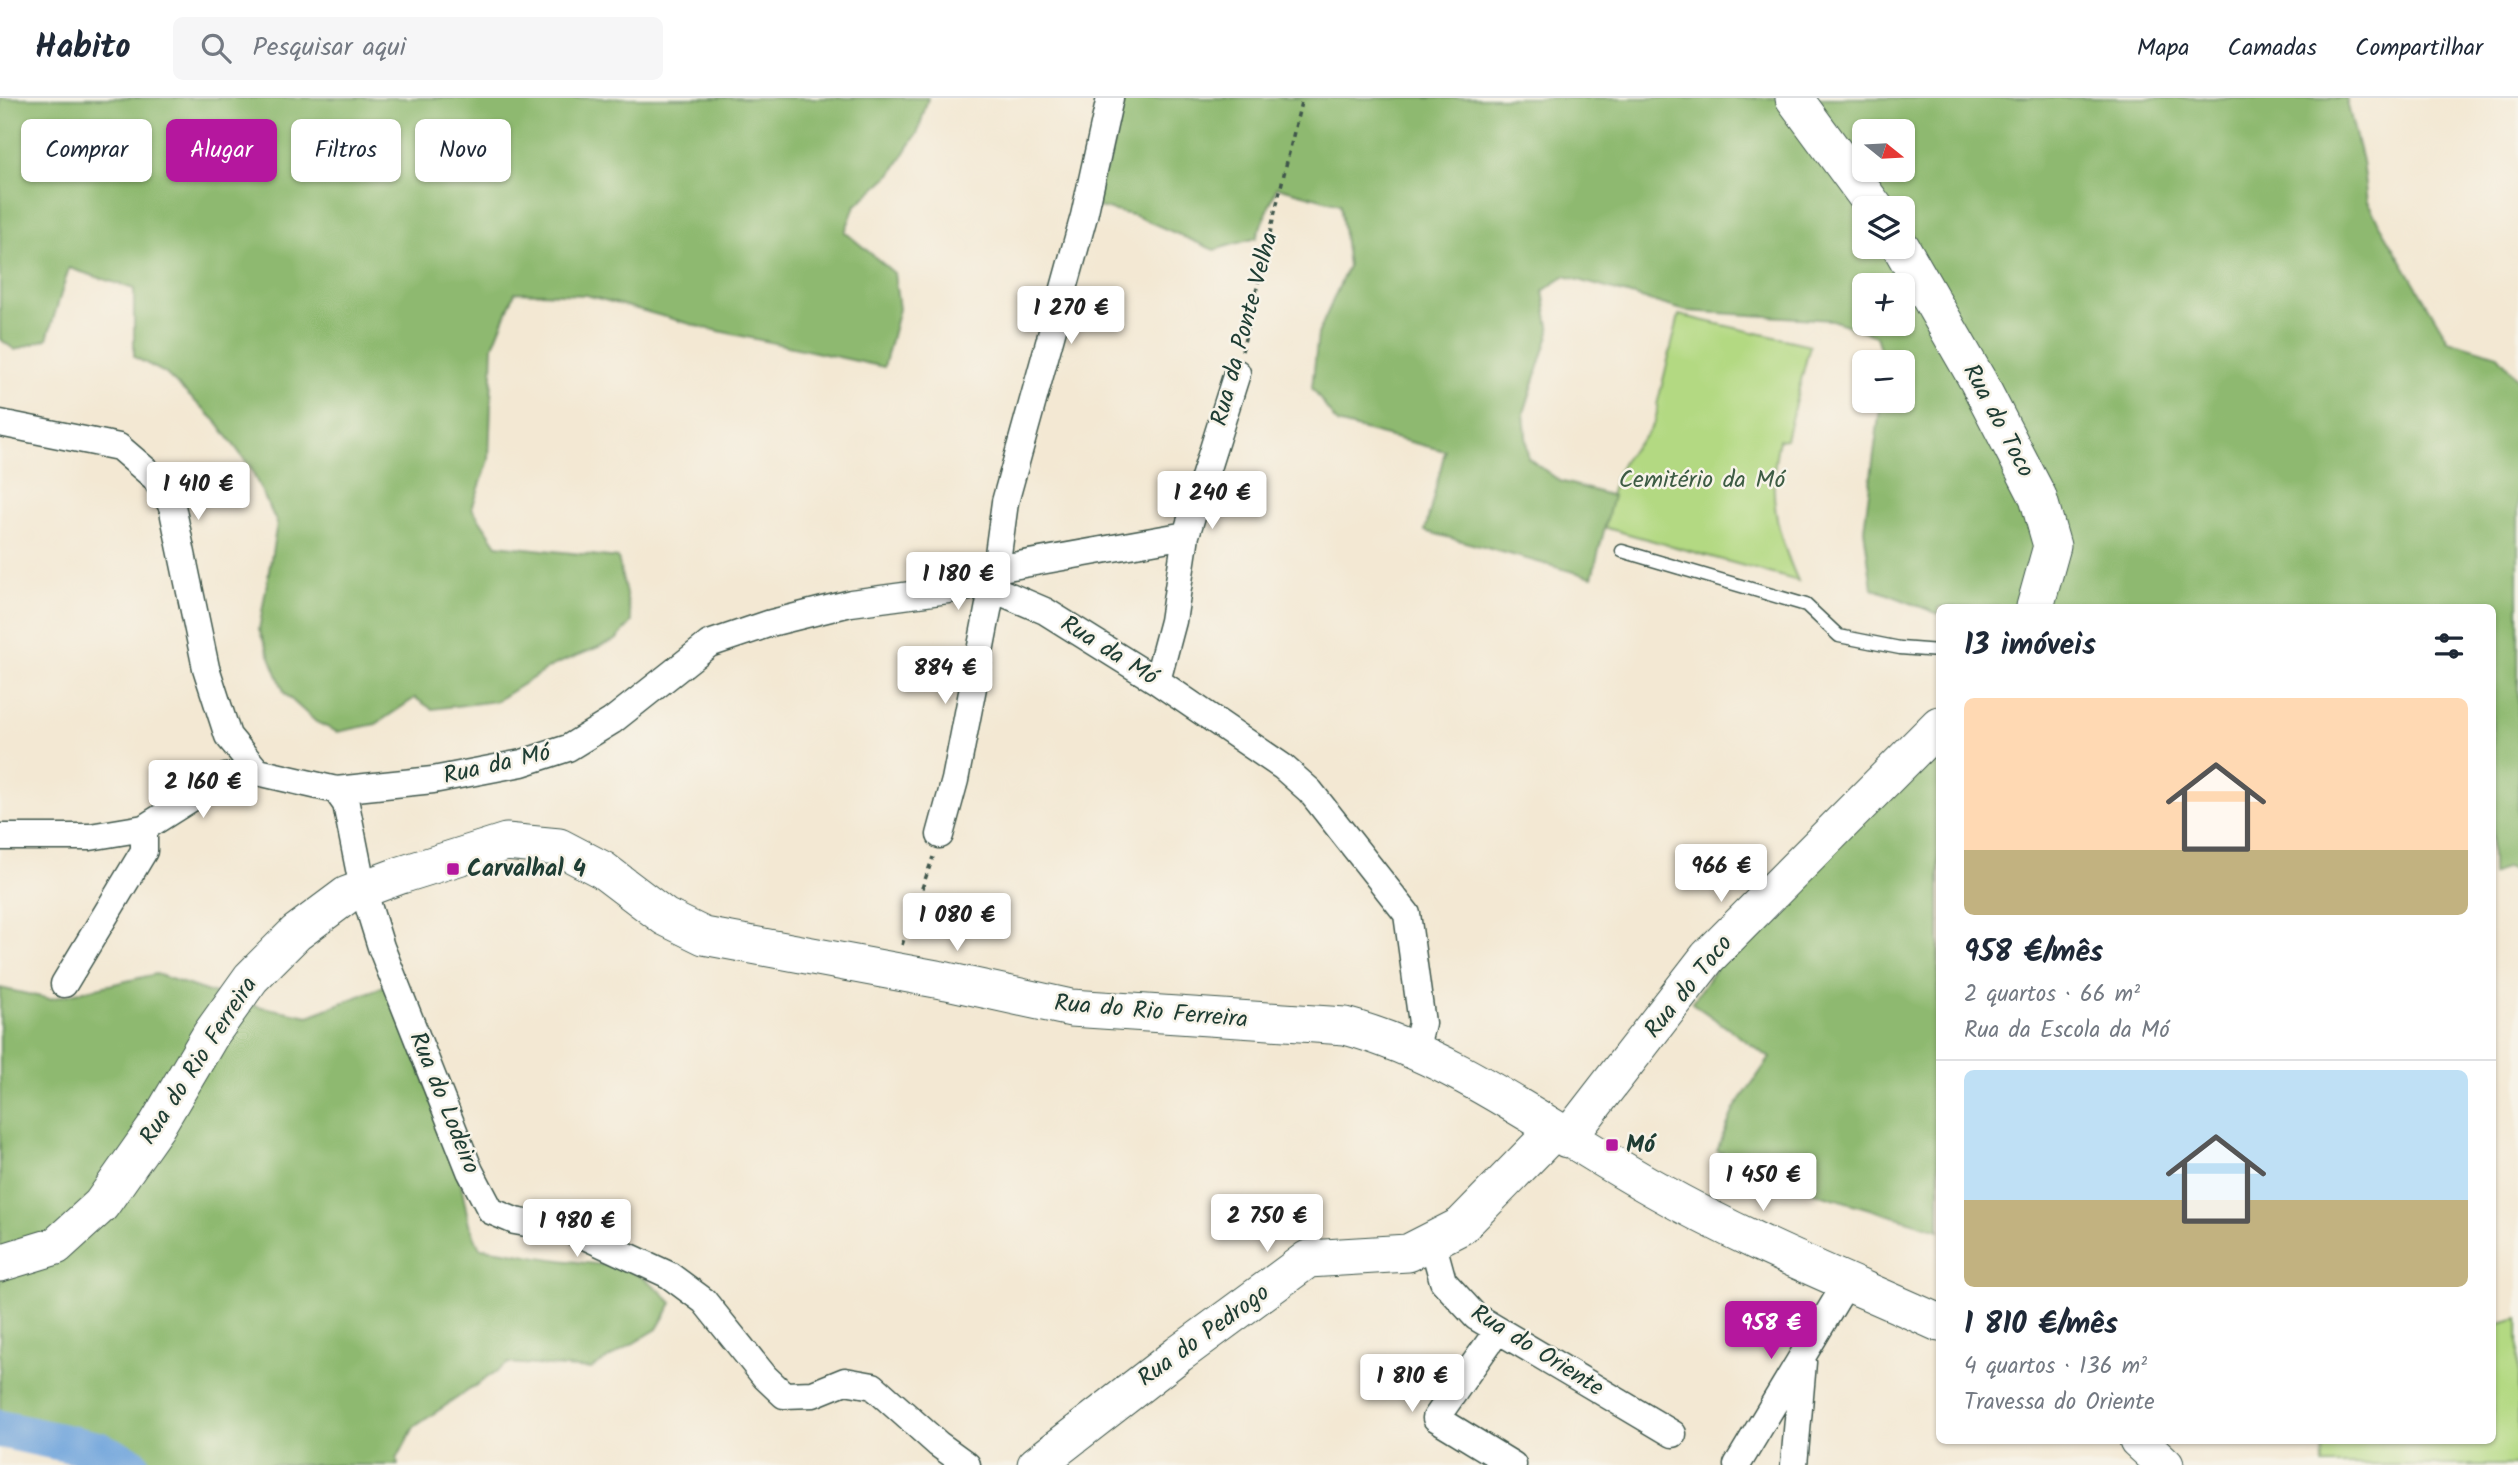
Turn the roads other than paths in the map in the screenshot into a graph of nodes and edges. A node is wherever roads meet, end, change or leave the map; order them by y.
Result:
1 (1111, 98) edge
2 (1794, 98) edge
3 (1866, 196) edge
4 (1908, 259) edge
5 (1237, 373) road end
6 (0, 423) edge
7 (1186, 535) junction
8 (1622, 551) dead end
9 (994, 578) junction
10 (2036, 604) edge
11 (1936, 651) edge
12 (1157, 681) junction
13 (1936, 728) edge
14 (258, 772) junction
15 (336, 790) junction
16 (144, 828) junction
17 (940, 835) road end
18 (0, 837) edge
19 (363, 889) junction
20 (64, 984) dead end
21 (1415, 1051) junction
22 (1560, 1135) junction
23 (1432, 1241) junction
24 (0, 1263) edge
25 (1847, 1282) junction
26 (1936, 1322) edge
27 (1498, 1330) junction
28 (1804, 1353) junction
29 (1756, 1432) junction
30 (1673, 1434) dead end
31 (1796, 1438) junction
32 (2142, 1444) edge
33 (967, 1465) edge
34 (1036, 1465) edge
35 (1513, 1465) edge
36 (1737, 1465) edge
37 (1794, 1465) edge
38 (2165, 1465) edge

1 - 9 street
2 - 3 street
4 - 10 street, Rua do Toco
5 - 7 street, Rua da Ponte Velha
6 - 14 street
7 - 9 street
7 - 12 street, Rua da Ponte Velha
8 - 11 lane
9 - 12 street, Rua da Mó
9 - 15 street, Rua da Mó
9 - 17 street
12 - 21 street, Rua da Mó
13 - 22 street, Rua do Toco
14 - 15 street, Rua da Mó
14 - 16 street
15 - 19 street
16 - 18 street
16 - 20 street
19 - 21 street, Rua do Rio Ferreira
19 - 24 street, Rua do Rio Ferreira
19 - 33 street, Rua do Lodeiro
21 - 22 street, Rua do Rio Ferreira
22 - 23 street, Rua do Pedrogo
22 - 25 street, Rua do Rio Ferreira
23 - 27 street, Rua do Oriente
23 - 34 street, Rua do Pedrogo
25 - 26 street, Rua do Rio Ferreira
25 - 28 street
27 - 30 street, Rua do Oriente
27 - 35 street
28 - 29 street
28 - 31 street
29 - 31 street
29 - 36 street
31 - 37 street
32 - 38 street

